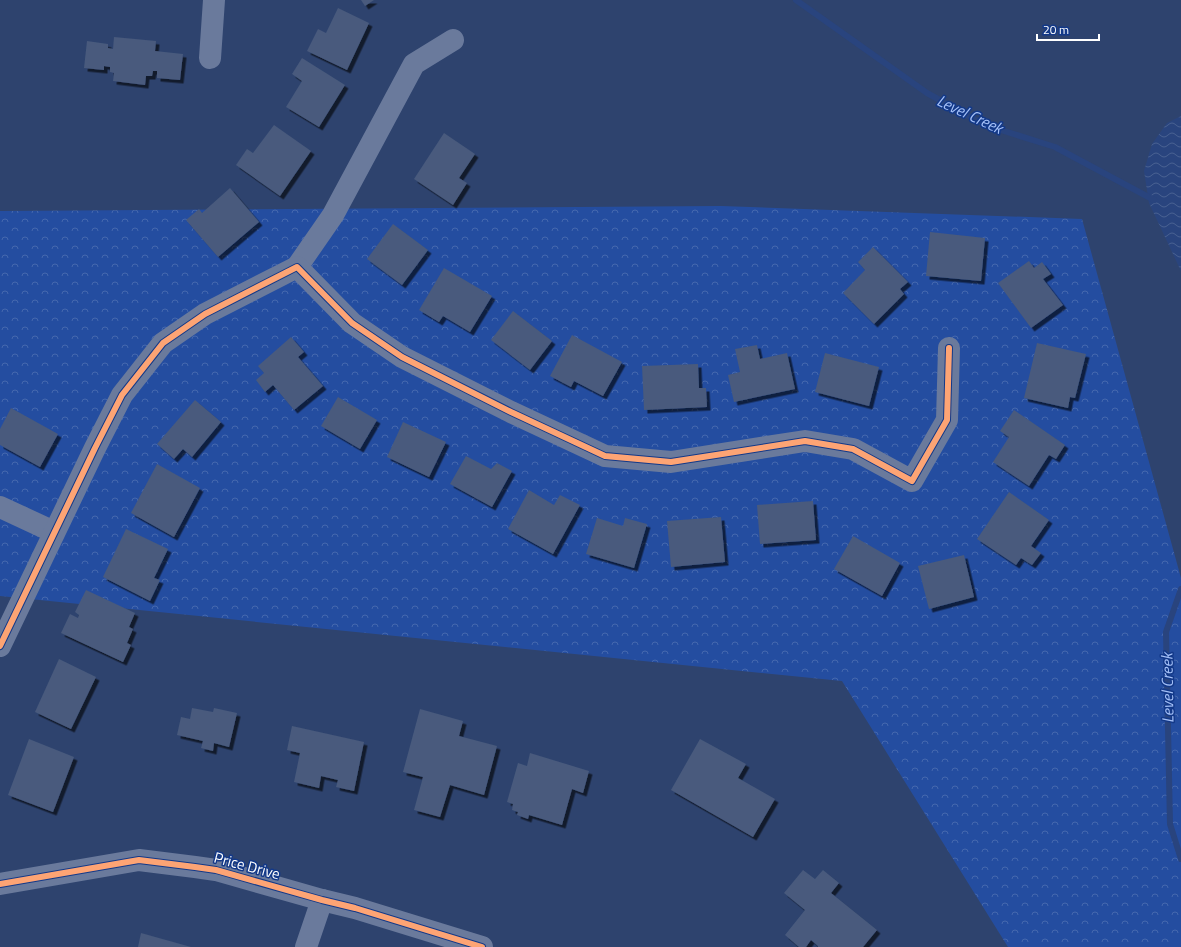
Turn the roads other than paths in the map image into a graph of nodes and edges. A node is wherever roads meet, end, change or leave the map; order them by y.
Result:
1 (214, 0) edge
2 (453, 40) dead end
3 (210, 58) dead end
4 (297, 268) junction
5 (949, 348) dead end
6 (0, 507) edge
7 (54, 532) junction
8 (0, 646) edge
9 (0, 884) edge
10 (322, 900) junction
11 (306, 947) edge
12 (482, 947) edge

1 - 3 street
2 - 4 street
4 - 5 street
4 - 7 street
6 - 7 street
7 - 8 street
9 - 10 street, Price Drive
10 - 11 street
10 - 12 street, Price Drive

